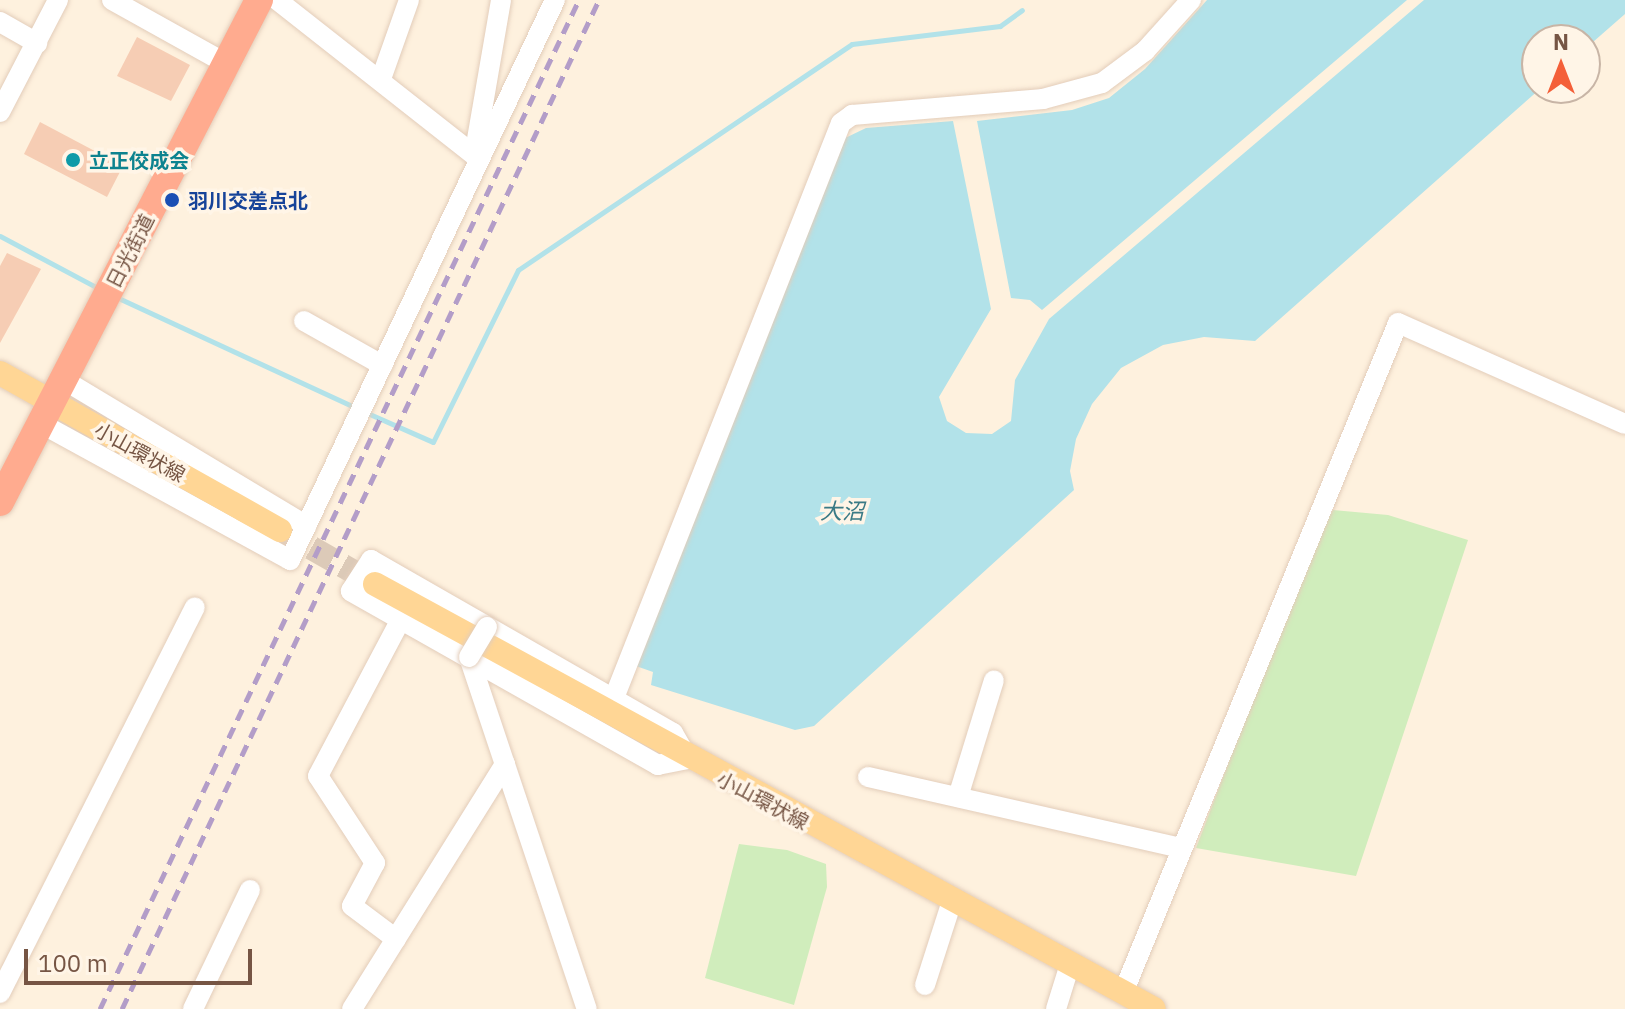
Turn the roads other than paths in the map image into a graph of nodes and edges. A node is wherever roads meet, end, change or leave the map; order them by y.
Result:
1 (58, 0) edge
2 (112, 0) edge
3 (259, 0) edge
4 (277, 0) edge
5 (409, 0) edge
6 (501, 0) edge
7 (555, 0) edge
8 (1191, 0) edge
9 (0, 22) edge
10 (37, 43) junction
11 (225, 63) junction
12 (381, 79) junction
13 (0, 112) edge
14 (479, 159) junction
15 (304, 321) dead end
16 (382, 365) junction
17 (0, 373) edge
18 (53, 402) junction
19 (1625, 424) edge
20 (0, 502) edge
21 (307, 526) junction
22 (280, 530) tunnel mouth
23 (375, 584) tunnel mouth
24 (195, 607) dead end
25 (401, 619) junction
26 (487, 627) junction
27 (469, 657) junction
28 (994, 680) dead end
29 (614, 698) junction
30 (688, 759) junction
31 (505, 764) junction
32 (868, 777) dead end
33 (958, 797) junction
34 (1181, 848) junction
35 (250, 890) dead end
36 (952, 901) junction
37 (396, 939) junction
38 (1070, 964) junction
39 (925, 985) dead end
40 (0, 993) edge
41 (1123, 993) junction
42 (193, 1009) edge
43 (352, 1009) edge
44 (587, 1009) edge
45 (1056, 1009) edge
46 (1154, 1009) edge

1 - 10 street
2 - 11 street
3 - 11 highway, 日光街道
4 - 12 street
5 - 12 street
6 - 14 street
7 - 14 street
8 - 29 street
9 - 10 street
10 - 13 street
11 - 18 highway, 日光街道
12 - 14 street
14 - 16 street
15 - 16 street
16 - 21 street
17 - 18 main road, 小山環状線
18 - 20 highway, 日光街道
18 - 21 street
18 - 21 street
18 - 22 main road, 小山環状線
19 - 34 street
23 - 30 main road, 小山環状線
24 - 40 street
25 - 26 street
25 - 27 street
25 - 37 street
26 - 27 street, bridge
26 - 29 street
27 - 30 street
27 - 31 street
28 - 33 street
29 - 30 street
30 - 36 main road, 小山環状線
31 - 37 street
31 - 44 street
32 - 33 street
33 - 34 street
34 - 41 street
35 - 42 street
36 - 38 main road, 小山環状線
36 - 39 street
37 - 43 street
38 - 41 main road, 小山環状線
38 - 45 street
41 - 46 main road, 小山環状線

